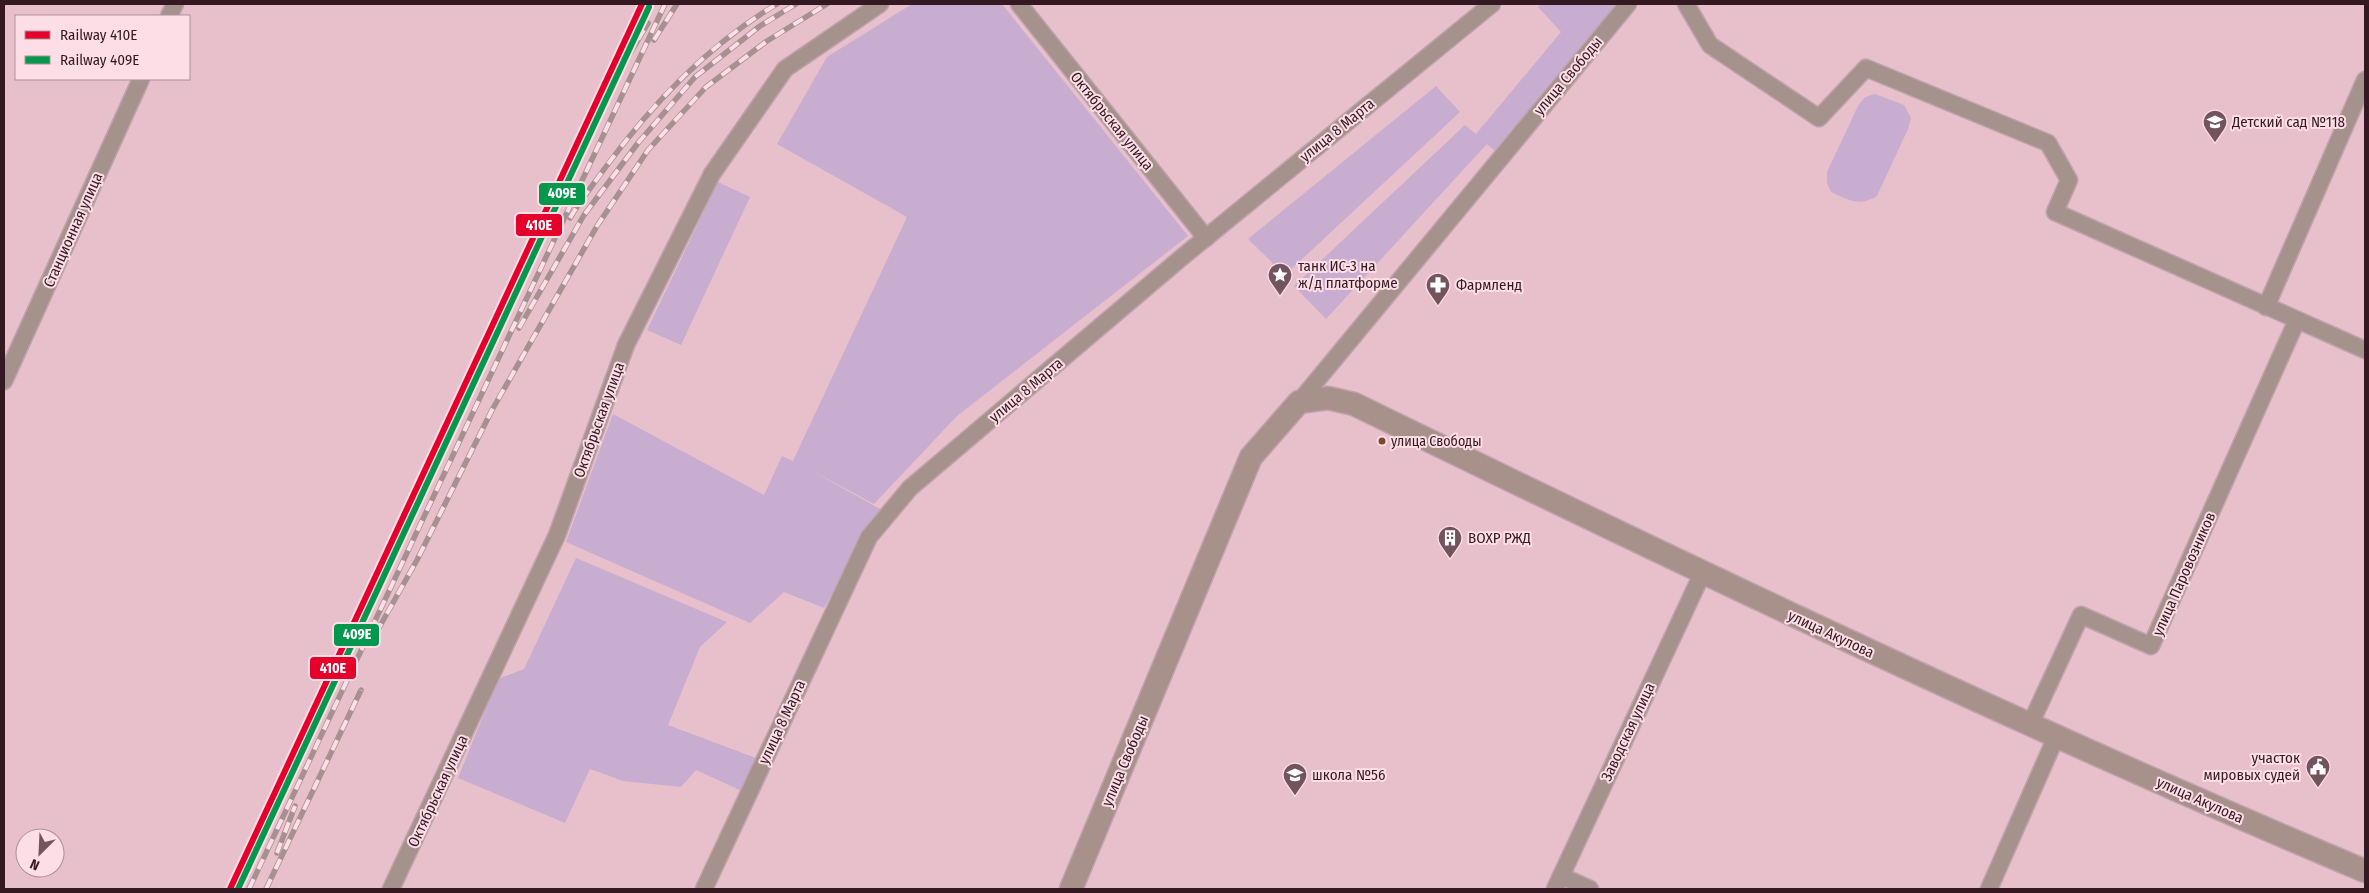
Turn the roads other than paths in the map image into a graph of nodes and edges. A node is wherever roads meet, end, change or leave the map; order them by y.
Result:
1 (880, 4) edge
2 (1019, 4) edge
3 (1492, 4) edge
4 (1628, 4) edge
5 (1686, 4) edge
6 (141, 80) edge
7 (2365, 80) edge
8 (1206, 238) junction
9 (2266, 307) junction
10 (2296, 320) junction
11 (11, 349) edge
12 (2365, 350) edge
13 (4, 381) edge
14 (1299, 402) junction
15 (1702, 574) junction
16 (2030, 725) junction
17 (2056, 737) junction
18 (2365, 871) edge
19 (1558, 882) edge
20 (392, 889) edge
21 (704, 889) edge
22 (1071, 889) edge
23 (1590, 889) edge
24 (1989, 889) edge

1 - 20 street, Октябрьская улица
2 - 8 street, Октябрьская улица
3 - 8 street, улица 8 Марта
4 - 14 street, улица Свободы
5 - 9 street
6 - 11 street, Станционная улица
7 - 9 street
8 - 21 street, улица 8 Марта
9 - 10 street
10 - 12 street
10 - 16 street, улица Паровозников
11 - 13 street, Станционная улица
14 - 15 street, улица Акулова
14 - 22 street, улица Свободы
15 - 16 street, улица Акулова
15 - 19 street, Заводская улица
16 - 17 street, улица Акулова
17 - 18 street, улица Акулова
17 - 24 street
19 - 23 street

